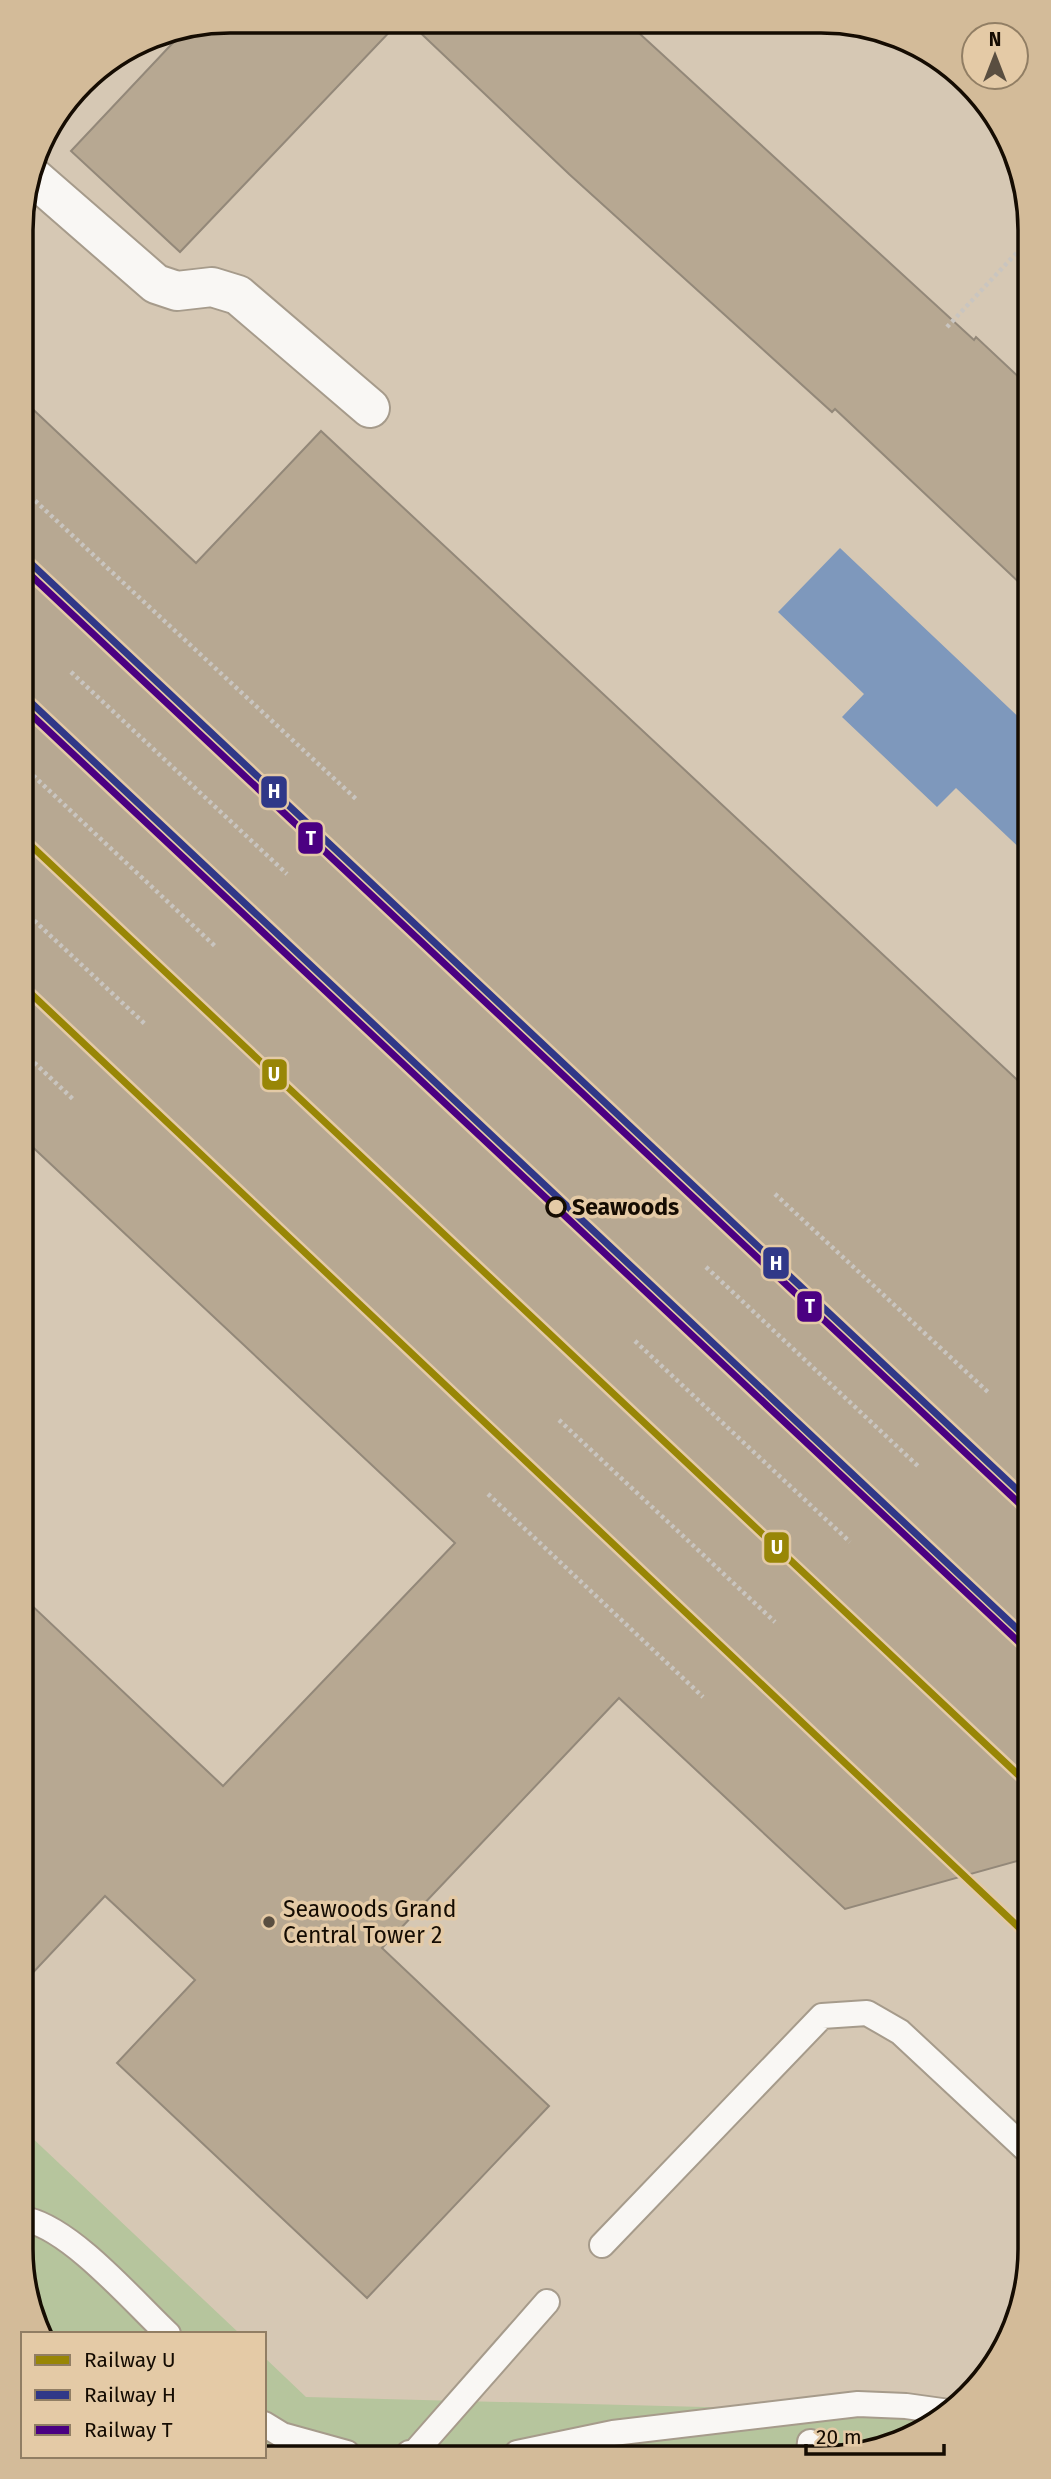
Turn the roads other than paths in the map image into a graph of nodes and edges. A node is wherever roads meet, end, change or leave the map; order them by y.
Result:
1 (39, 182) edge
2 (370, 408) dead end
3 (1017, 2141) edge
4 (33, 2222) edge
5 (602, 2245) dead end
6 (547, 2302) dead end
7 (166, 2332) edge
8 (934, 2410) edge
9 (266, 2425) edge
10 (322, 2446) edge
11 (420, 2446) edge
12 (551, 2446) edge

1 - 2 street
3 - 5 lane
4 - 7 lane
6 - 11 lane
8 - 12 lane
9 - 10 lane

